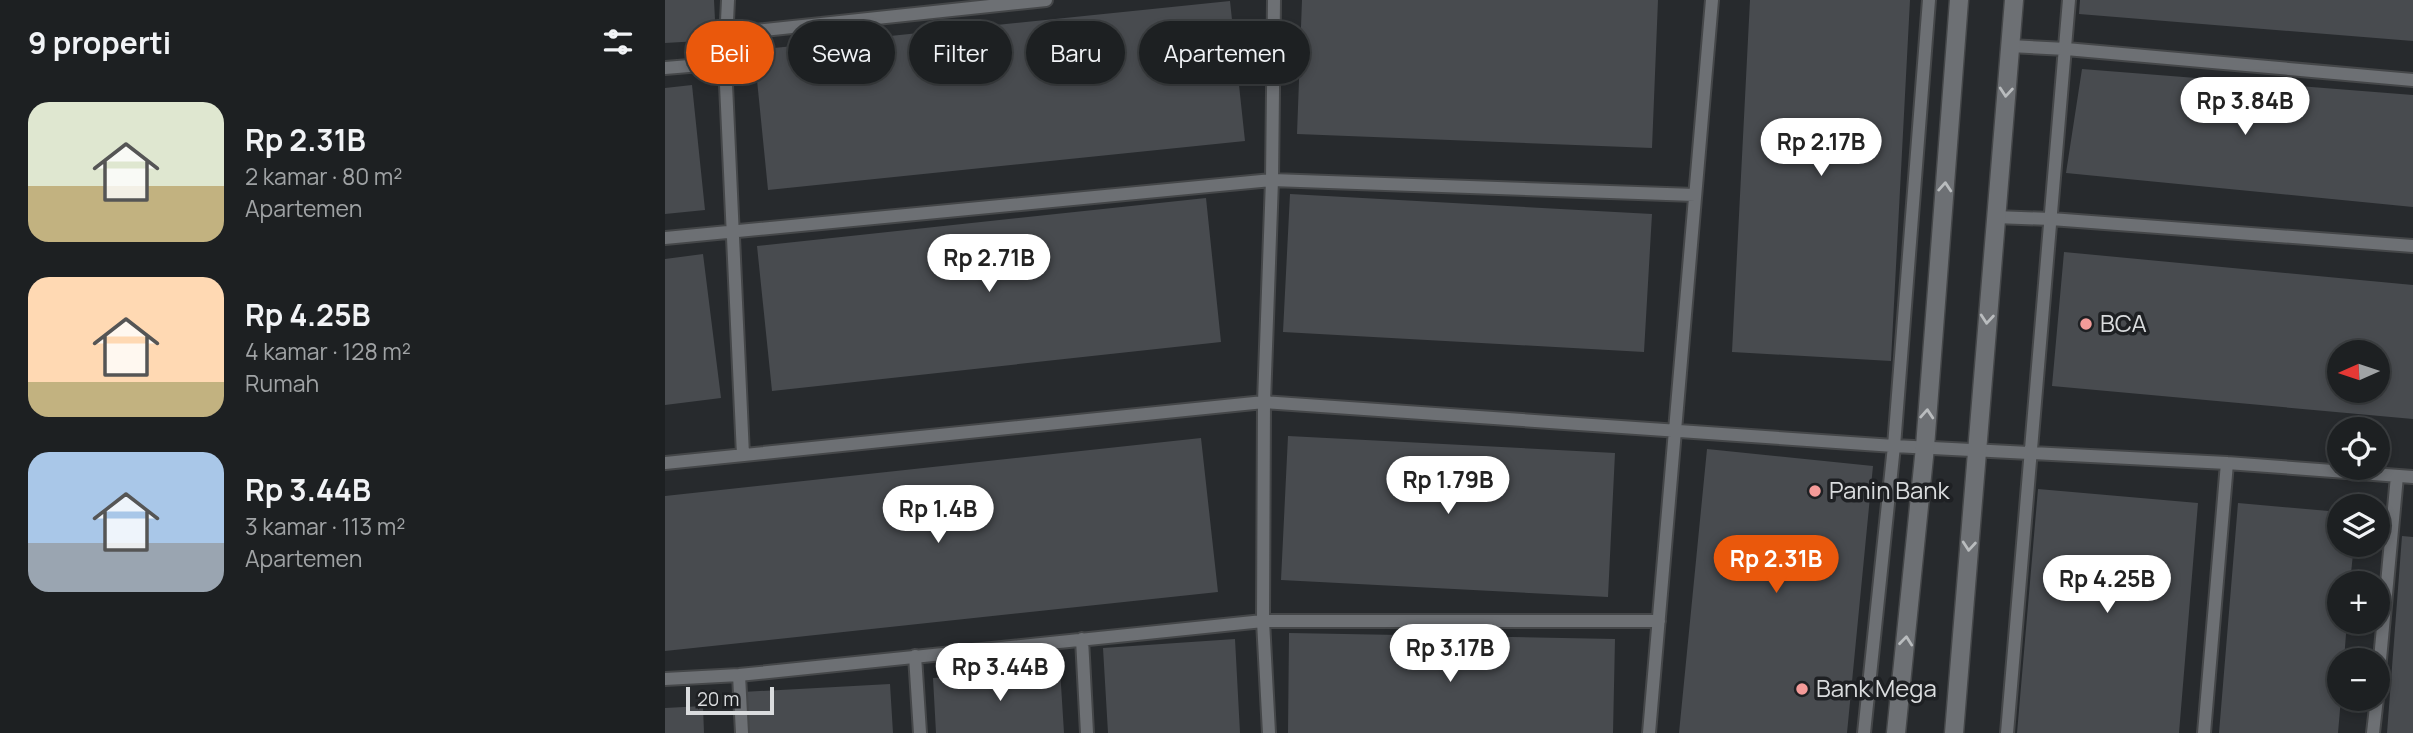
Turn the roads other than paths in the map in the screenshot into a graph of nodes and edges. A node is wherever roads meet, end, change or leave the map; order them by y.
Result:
1 (728, 0) edge
2 (1046, 0) edge
3 (1274, 0) edge
4 (1712, 0) edge
5 (1929, 0) edge
6 (1959, 0) edge
7 (2014, 0) edge
8 (2069, 0) edge
9 (727, 21) edge
10 (774, 29) edge
11 (2010, 46) junction
12 (2066, 49) junction
13 (686, 66) edge
14 (665, 68) edge
15 (2413, 80) edge
16 (726, 84) edge
17 (1272, 180) junction
18 (1695, 195) junction
19 (1995, 217) junction
20 (2051, 219) junction
21 (733, 230) junction
22 (665, 238) edge
23 (2413, 246) edge
24 (1264, 402) junction
25 (1675, 429) junction
26 (1894, 446) junction
27 (1925, 447) junction
28 (1977, 451) junction
29 (2029, 454) junction
30 (743, 455) junction
31 (665, 463) edge
32 (2227, 463) junction
33 (2397, 476) junction
34 (2413, 477) edge
35 (1263, 621) junction
36 (1659, 621) junction
37 (1081, 639) junction
38 (2381, 648) edge
39 (915, 656) junction
40 (739, 674) junction
41 (665, 680) edge
42 (2376, 711) edge
43 (742, 733) edge
44 (920, 733) edge
45 (1087, 733) edge
46 (1269, 733) edge
47 (1649, 733) edge
48 (1864, 733) edge
49 (1896, 733) edge
50 (1954, 733) edge
51 (2007, 733) edge
52 (2204, 733) edge
53 (2373, 733) edge

1 - 9 lane
2 - 10 lane
3 - 17 lane
4 - 18 lane
5 - 26 lane
27 -> 6 street
7 - 11 street
8 - 12 lane
11 - 12 lane
11 -> 19 street
12 - 15 lane
12 - 20 lane
13 - 14 lane
16 - 21 lane
17 - 18 lane
17 - 21 lane
17 - 24 lane
18 - 25 lane
19 - 20 lane
19 -> 28 street
20 - 23 lane
20 - 29 lane
21 - 22 lane
21 - 30 lane
24 - 25 lane
24 - 30 lane
24 - 35 lane
25 - 26 lane
25 - 36 lane
26 - 27 lane
26 - 48 lane
27 - 28 lane
49 -> 27 street
28 - 29 lane
28 -> 50 street
29 - 32 lane
29 - 51 lane
30 - 31 lane
32 - 33 lane
32 - 52 lane
33 - 34 lane
33 - 38 lane
35 - 36 lane
35 - 37 lane
35 - 46 lane
36 - 47 lane
37 - 39 lane
37 - 45 lane
39 - 40 lane
39 - 44 lane
40 - 41 lane
40 - 43 lane
42 - 53 lane

